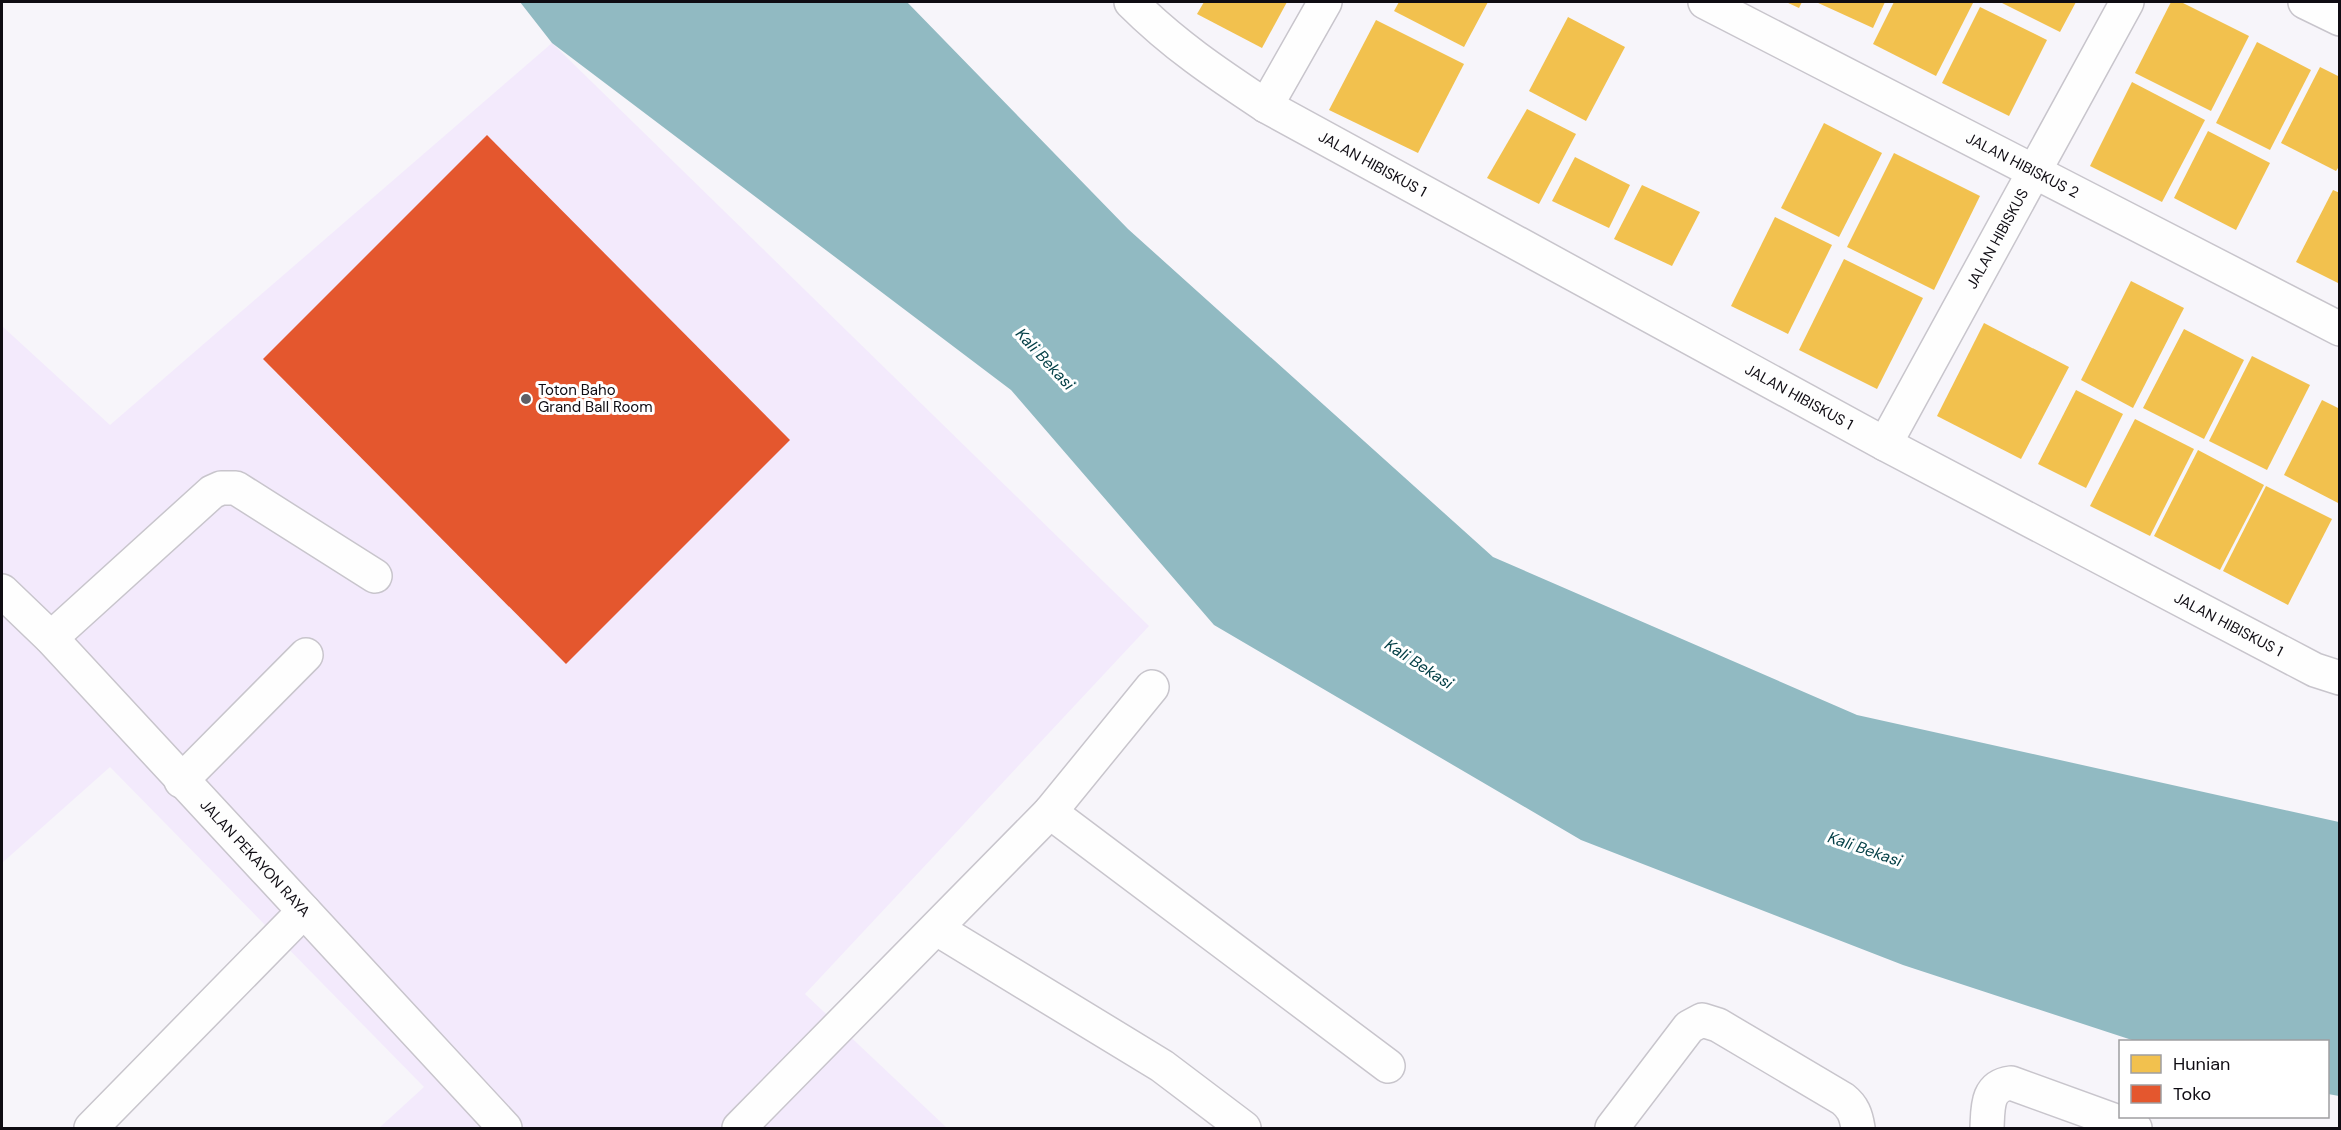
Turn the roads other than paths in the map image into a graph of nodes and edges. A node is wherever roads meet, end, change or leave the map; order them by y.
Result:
1 (1131, 2) edge
2 (1325, 2) edge
3 (1705, 2) edge
4 (2127, 2) edge
5 (2305, 2) edge
6 (2340, 19) edge
7 (1266, 106) junction
8 (2035, 171) junction
9 (2340, 329) edge
10 (1885, 444) junction
11 (375, 576) dead end
12 (2, 591) edge
13 (51, 638) junction
14 (306, 655) dead end
15 (2340, 678) edge
16 (1152, 687) dead end
17 (181, 781) junction
18 (1050, 812) junction
19 (304, 911) junction
20 (936, 928) junction
21 (1388, 1066) dead end
22 (91, 1128) edge
23 (505, 1128) edge
24 (739, 1128) edge
25 (1244, 1128) edge
26 (1612, 1128) edge
27 (1858, 1128) edge
28 (1987, 1128) edge
29 (2135, 1128) edge

1 - 7 street, JALAN HIBISKUS 1
2 - 7 street
3 - 8 street, JALAN HIBISKUS 2
4 - 8 street, JALAN HIBISKUS
5 - 6 street
7 - 10 street, JALAN HIBISKUS 1
8 - 9 street, JALAN HIBISKUS 2
8 - 10 street, JALAN HIBISKUS
10 - 15 street, JALAN HIBISKUS 1
11 - 13 street
12 - 13 street, JALAN PEKAYON RAYA
13 - 17 street, JALAN PEKAYON RAYA
14 - 17 street
16 - 18 street
17 - 19 street, JALAN PEKAYON RAYA
18 - 20 street
18 - 21 street
19 - 22 street
19 - 23 street, JALAN PEKAYON RAYA
20 - 24 street
20 - 25 street
26 - 27 street
28 - 29 street

